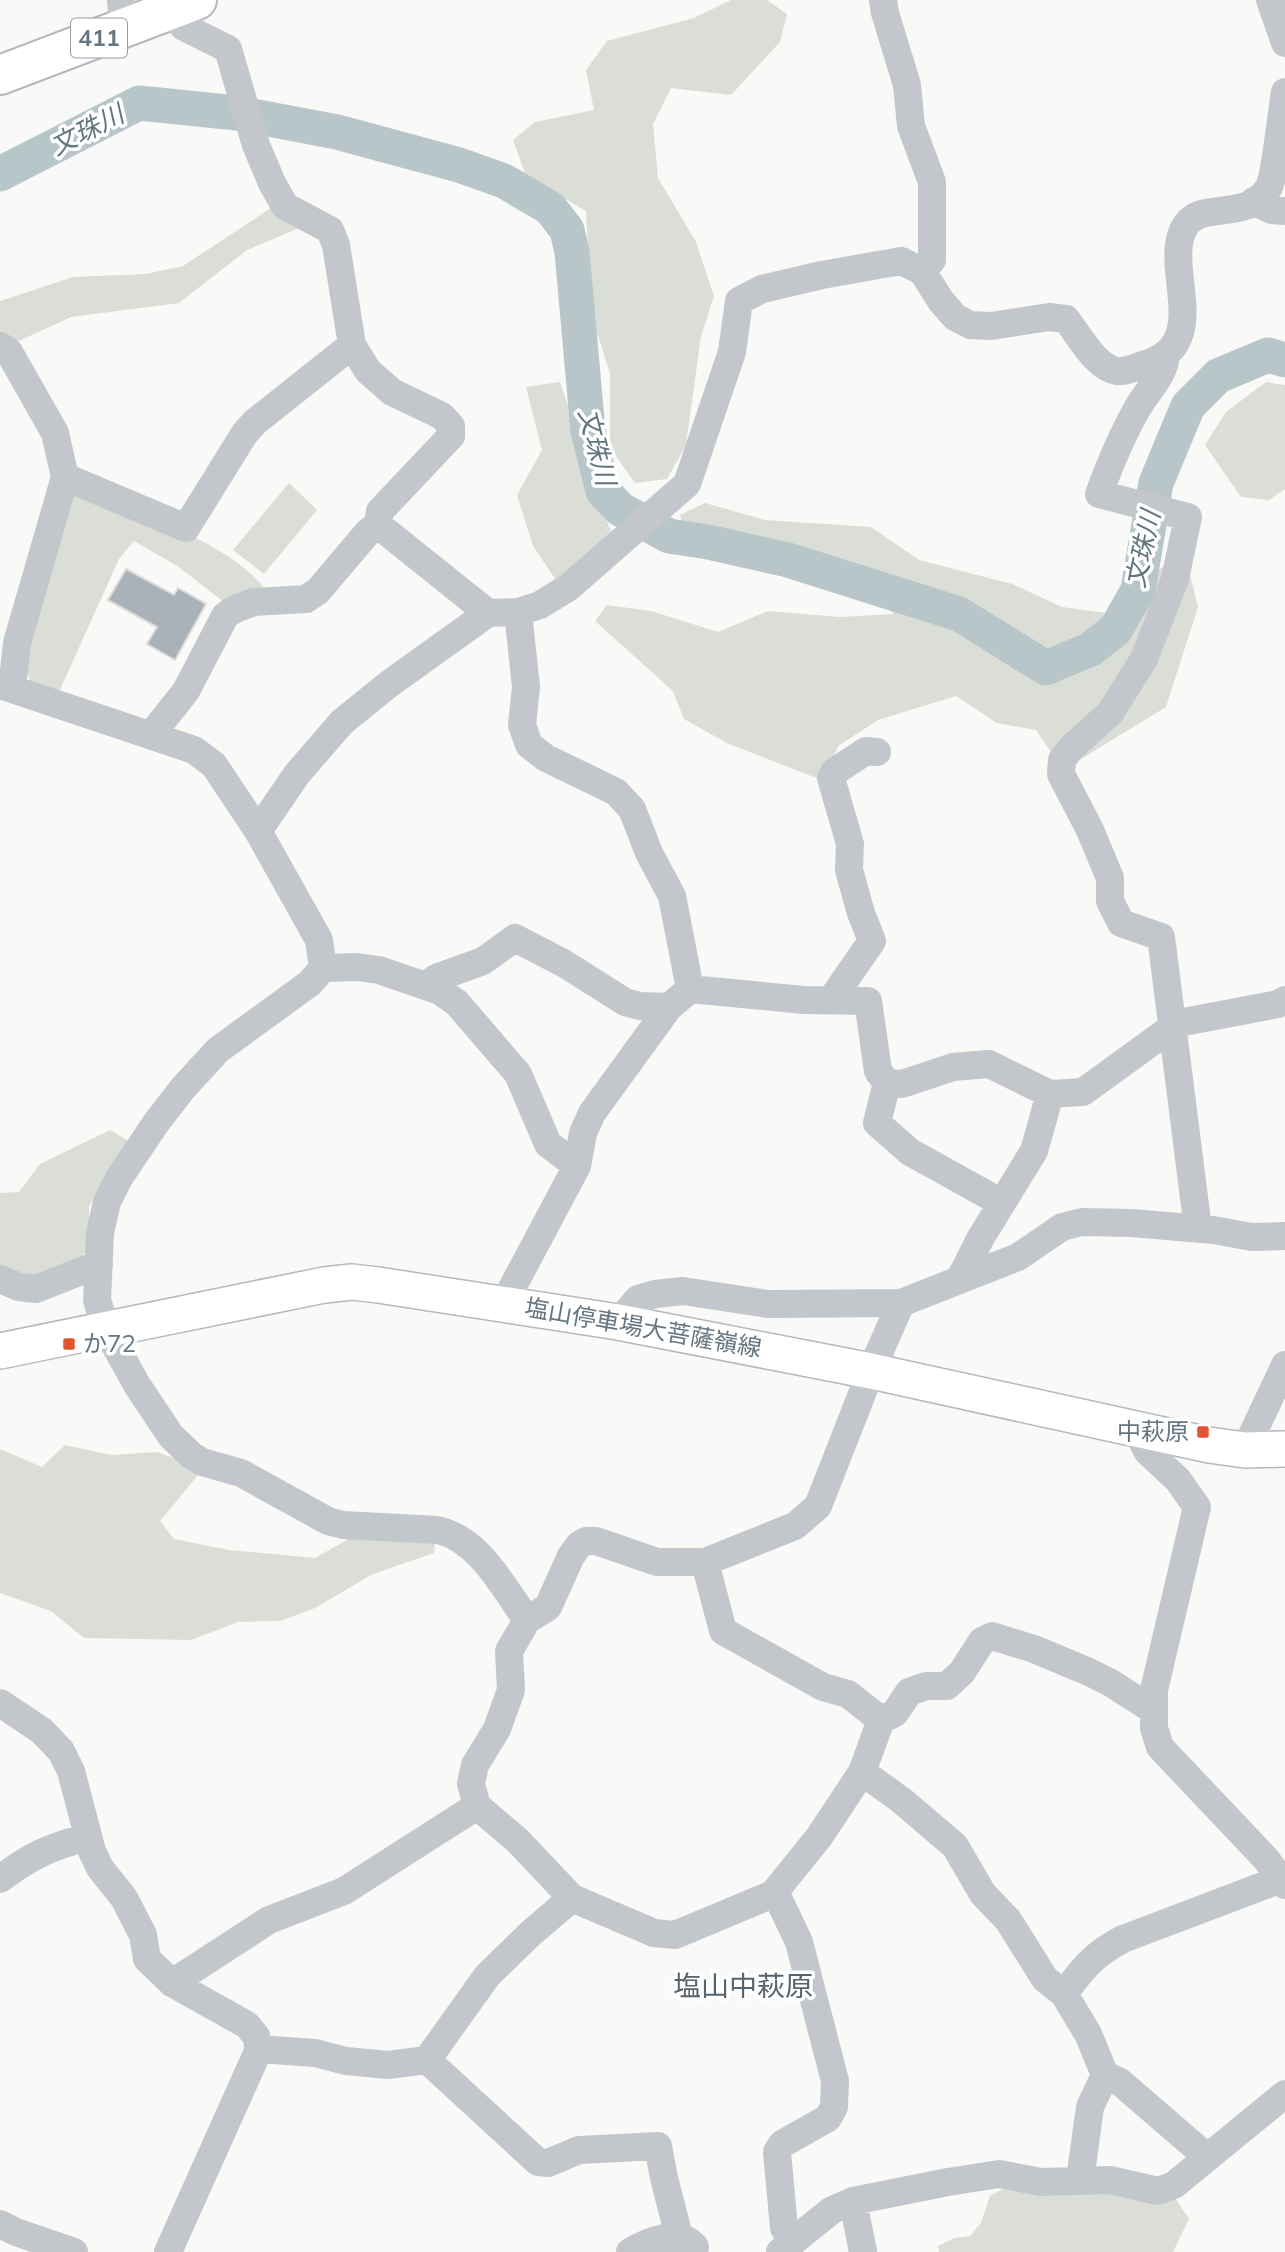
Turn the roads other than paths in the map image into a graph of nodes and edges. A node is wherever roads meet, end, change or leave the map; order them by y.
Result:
1 (883, 0) edge
2 (1269, 0) edge
3 (183, 5) edge
4 (122, 15) edge
5 (1285, 43) edge
6 (0, 75) edge
7 (1285, 92) edge
8 (1254, 201) junction
9 (1285, 211) edge
10 (922, 271) junction
11 (352, 345) junction
12 (0, 346) edge
13 (1166, 354) junction
14 (65, 477) junction
15 (378, 525) junction
16 (518, 612) junction
17 (488, 613) junction
18 (6, 687) edge
19 (151, 735) junction
20 (877, 752) dead end
21 (258, 831) junction
22 (323, 968) junction
23 (426, 986) junction
24 (690, 989) junction
25 (831, 1000) junction
26 (1285, 1000) edge
27 (669, 1007) junction
28 (1173, 1028) junction
29 (887, 1083) junction
30 (1050, 1094) junction
31 (577, 1166) junction
32 (1002, 1203) junction
33 (1198, 1229) junction
34 (1285, 1236) edge
35 (99, 1264) junction
36 (0, 1279) edge
37 (960, 1279) junction
38 (503, 1303) junction
39 (901, 1303) junction
40 (618, 1322) junction
41 (106, 1329) junction
42 (0, 1351) edge
43 (1285, 1365) edge
44 (871, 1371) junction
45 (1135, 1429) junction
46 (1245, 1450) junction
47 (1285, 1450) edge
48 (705, 1562) junction
49 (527, 1620) junction
50 (0, 1703) edge
51 (1153, 1710) junction
52 (881, 1720) junction
53 (862, 1772) junction
54 (477, 1805) junction
55 (88, 1838) junction
56 (0, 1879) edge
57 (1283, 1882) edge
58 (773, 1894) junction
59 (572, 1898) junction
60 (172, 1983) junction
61 (1064, 1994) junction
62 (259, 2049) junction
63 (428, 2060) junction
64 (1105, 2075) junction
65 (1285, 2094) edge
66 (1207, 2157) junction
67 (1080, 2180) junction
68 (853, 2201) junction
69 (0, 2224) edge
70 (687, 2247) edge
71 (787, 2247) edge
72 (74, 2252) edge
73 (168, 2252) edge
74 (631, 2252) edge
75 (863, 2252) edge

1 - 10 street
2 - 5 street
3 - 4 highway, 411
3 - 11 street
4 - 6 highway, 411
7 - 8 street
8 - 9 street
8 - 13 street
10 - 13 street
10 - 16 street
11 - 14 street
11 - 15 street
12 - 14 street
13 - 28 street
14 - 18 street
15 - 17 street
15 - 19 street
16 - 17 street
16 - 24 street
17 - 21 street
18 - 19 street
19 - 21 street
20 - 25 street
21 - 22 street
22 - 23 street
22 - 35 street
23 - 27 street
23 - 31 street
24 - 25 street
24 - 27 street
25 - 29 street
26 - 28 street
27 - 31 street
28 - 30 street
28 - 33 street
29 - 30 street
29 - 32 street
30 - 32 street
31 - 38 street
32 - 37 street
33 - 34 street
33 - 37 street
35 - 36 street
35 - 41 street
37 - 39 street
38 - 40 main road, 塩山停車場大菩薩嶺線
38 - 41 main road, 塩山停車場大菩薩嶺線
39 - 40 street
39 - 44 street
40 - 44 main road, 塩山停車場大菩薩嶺線
41 - 42 main road, 塩山停車場大菩薩嶺線
41 - 49 street
43 - 46 street
44 - 45 main road, 塩山停車場大菩薩嶺線
44 - 48 street
45 - 46 main road, 塩山停車場大菩薩嶺線
45 - 51 street
46 - 47 main road, 塩山停車場大菩薩嶺線
48 - 49 street
48 - 52 street
49 - 54 street
50 - 55 street
51 - 52 street
51 - 57 street
52 - 53 street
53 - 58 street
53 - 61 street
54 - 59 street
54 - 60 street
55 - 56 street
55 - 60 street
57 - 61 street
58 - 59 street
58 - 71 street
59 - 63 street
60 - 62 street
61 - 64 street
62 - 63 street
62 - 73 street
63 - 70 street
64 - 66 street
64 - 67 street
65 - 66 street
66 - 67 street
67 - 68 street
68 - 71 street
68 - 75 street
69 - 72 street
70 - 74 street

